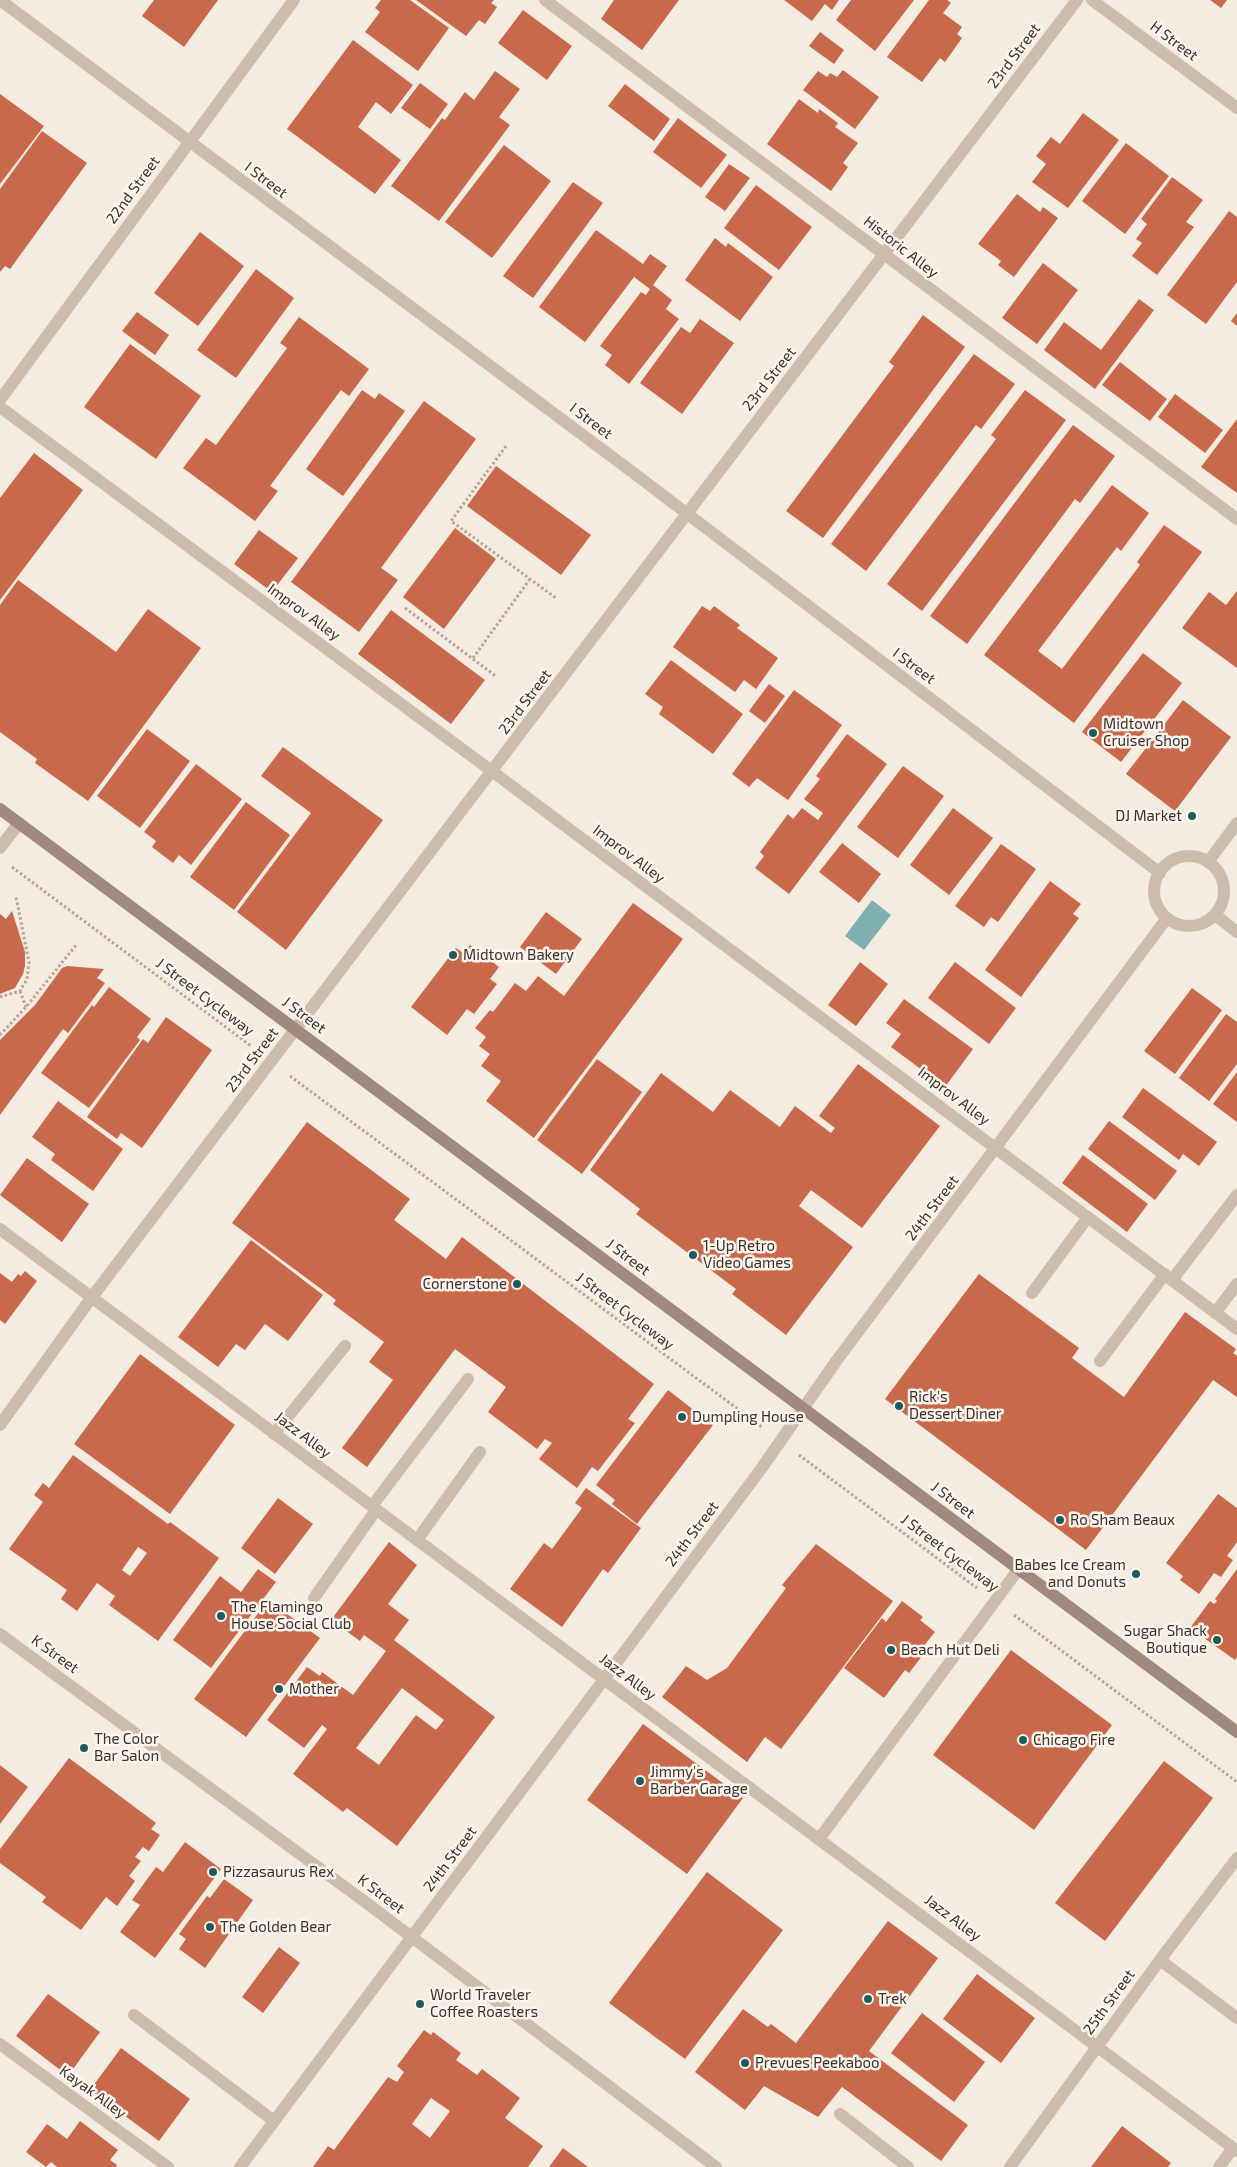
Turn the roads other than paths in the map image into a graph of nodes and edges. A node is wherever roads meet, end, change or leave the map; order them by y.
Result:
1 (0, 0) edge
2 (294, 0) edge
3 (545, 0) edge
4 (1077, 0) edge
5 (1092, 0) edge
6 (1237, 108) edge
7 (188, 142) junction
8 (885, 254) junction
9 (0, 400) edge
10 (0, 407) edge
11 (686, 513) junction
12 (1237, 519) edge
13 (493, 772) junction
14 (0, 809) edge
15 (1237, 822) edge
16 (19, 823) junction
17 (0, 848) edge
18 (1208, 862) junction
19 (1160, 873) junction
20 (1214, 915) junction
21 (1167, 918) junction
22 (1237, 932) edge
23 (296, 1030) junction
24 (997, 1148) junction
25 (1237, 1196) edge
26 (1088, 1218) junction
27 (0, 1229) edge
28 (1169, 1277) junction
29 (1237, 1284) edge
30 (1032, 1293) dead end
31 (92, 1298) junction
32 (1215, 1313) junction
33 (1237, 1329) edge
34 (345, 1346) dead end
35 (1100, 1361) dead end
36 (468, 1379) dead end
37 (803, 1408) junction
38 (0, 1425) edge
39 (274, 1434) junction
40 (480, 1452) dead end
41 (374, 1508) junction
42 (417, 1540) junction
43 (1018, 1570) junction
44 (314, 1598) dead end
45 (0, 1634) edge
46 (604, 1679) junction
47 (1237, 1732) edge
48 (819, 1839) junction
49 (1237, 1858) edge
50 (412, 1937) junction
51 (1160, 1960) junction
52 (134, 2015) dead end
53 (1237, 2018) edge
54 (0, 2044) edge
55 (1098, 2046) junction
56 (840, 2114) dead end
57 (274, 2121) junction
58 (1235, 2149) edge
59 (168, 2167) edge
60 (240, 2167) edge
61 (716, 2167) edge
62 (908, 2167) edge
63 (1010, 2167) edge
64 (1219, 2167) edge

1 - 7 street, I Street
2 - 7 street, 22nd Street
3 - 8 street, Historic Alley
4 - 8 street, 23rd Street
5 - 6 street, H Street
7 - 9 street, 22nd Street
7 - 11 street, I Street
8 - 11 street, 23rd Street
8 - 12 street, Historic Alley
10 - 13 street, Improv Alley
11 - 13 street, 23rd Street
11 - 19 street, I Street
13 - 23 street, 23rd Street
13 - 24 street, Improv Alley
14 - 16 main road, J Street
15 - 18 street
16 - 17 street
16 - 23 main road, J Street
18 - 19 street
18 - 20 street
19 - 21 street
20 - 21 street
20 - 22 street
21 - 24 street, 24th Street
23 - 31 street, 23rd Street
23 - 37 main road, J Street
24 - 26 street, Improv Alley
24 - 37 street, 24th Street
25 - 28 street
26 - 28 street, Improv Alley
26 - 30 street
27 - 31 street, Jazz Alley
28 - 32 street, Improv Alley
28 - 35 street
29 - 32 street
31 - 38 street, 23rd Street
31 - 39 street, Jazz Alley
32 - 33 street, Improv Alley
34 - 39 street
36 - 41 street
37 - 43 main road, J Street
37 - 46 street, 24th Street
39 - 41 street, Jazz Alley
40 - 42 street
41 - 42 street, Jazz Alley
41 - 44 street
42 - 46 street, Jazz Alley
43 - 47 main road, J Street
43 - 48 street
45 - 50 street, K Street
46 - 48 street, Jazz Alley
46 - 50 street, 24th Street
48 - 55 street, Jazz Alley
49 - 51 street, 25th Street
50 - 57 street, 24th Street
50 - 61 street, K Street
51 - 53 street
51 - 55 street, 25th Street
52 - 57 street
54 - 59 street, Kayak Alley
55 - 58 street, Jazz Alley
55 - 63 street, 25th Street
56 - 62 street
57 - 60 street, 24th Street
58 - 64 street

